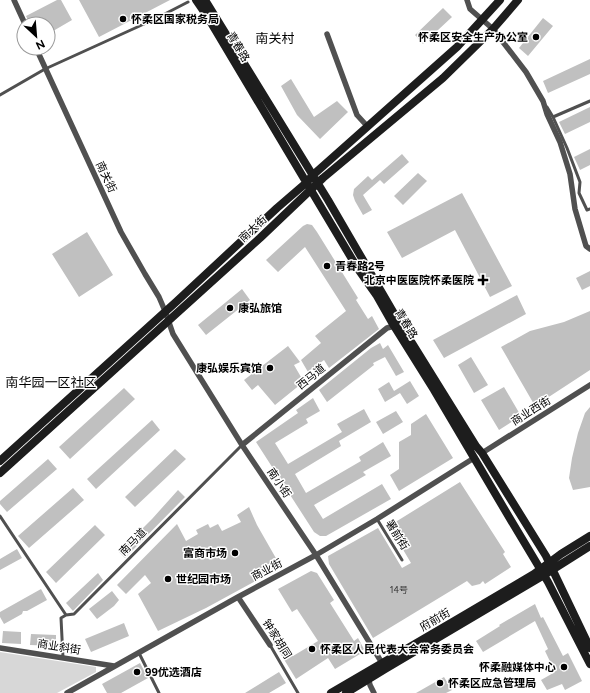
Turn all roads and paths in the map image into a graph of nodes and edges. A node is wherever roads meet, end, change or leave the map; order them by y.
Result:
1 (14, 0) edge
2 (205, 0) edge
3 (466, 0) edge
4 (500, 0) edge
5 (518, 0) edge
6 (192, 1) edge
7 (21, 16) edge
8 (482, 20) junction
9 (493, 29) junction
10 (327, 34) dead end
11 (39, 56) edge
12 (45, 69) junction
13 (0, 95) edge
14 (543, 101) junction
15 (590, 101) edge
16 (553, 117) junction
17 (368, 127) junction
18 (313, 176) junction
19 (306, 183) junction
20 (318, 183) junction
21 (311, 190) junction
22 (590, 209) edge
23 (590, 249) edge
24 (165, 311) junction
25 (168, 321) junction
26 (394, 326) junction
27 (590, 385) edge
28 (242, 445) junction
29 (482, 453) junction
30 (474, 458) junction
31 (0, 461) edge
32 (0, 473) edge
33 (0, 516) edge
34 (377, 519) junction
35 (590, 536) edge
36 (590, 546) edge
37 (316, 555) junction
38 (402, 560) dead end
39 (550, 567) junction
40 (542, 572) junction
41 (238, 597) junction
42 (66, 615) junction
43 (270, 645) joint
44 (0, 648) edge
45 (590, 648) edge
46 (139, 653) junction
47 (63, 658) junction
48 (382, 663) junction
49 (590, 664) edge
50 (115, 666) junction
51 (368, 676) junction
52 (67, 693) edge
53 (159, 693) edge
54 (298, 693) edge
55 (331, 693) edge
56 (346, 693) edge
57 (374, 693) edge

1 - 7 street
2 - 18 main road, 青春路
3 - 8 street
4 - 8 main road, 南大街
5 - 9 main road, 南大街
6 - 12 lane
6 - 19 main road, 青春路
8 - 9 street
8 - 17 main road, 南大街
9 - 14 street
9 - 20 main road, 南大街
10 - 17 street
11 - 12 street, 南关街
12 - 13 lane
12 - 24 street, 南关街
14 - 16 lane
14 - 23 street
15 - 16 lane
16 - 22 lane
17 - 18 main road, 南大街
18 - 19 main road, 南大街
18 - 20 main road, 青春路
19 - 21 main road, 青春路
19 - 24 main road, 南大街
20 - 21 main road, 南大街
20 - 29 main road, 青春路
21 - 25 main road, 南大街
21 - 26 main road, 青春路
24 - 25 street, 南小街
24 - 31 main road, 南大街
25 - 28 street, 南小街
25 - 32 main road, 南大街
26 - 28 street, 西马道
26 - 30 main road, 青春路
27 - 29 street, 商业西街
28 - 37 street, 南小街
28 - 42 lane, 南马道
29 - 39 main road, 青春路
30 - 34 street, 商业街
30 - 40 main road, 青春路
33 - 42 lane
34 - 37 street, 商业街
34 - 38 lane, 署前街
35 - 39 main road
36 - 39 main road
37 - 41 street, 商业街
37 - 48 street, 南小街
39 - 40 main road, 府前街
39 - 45 main road, 青春路
40 - 48 main road, 府前街
40 - 49 main road, 青春路
40 - 51 main road, 府前街
41 - 43 street, 钟家胡同
41 - 46 street, 商业街
42 - 47 lane
43 - 54 lane, 钟家胡同
44 - 47 street, 商业斜街
46 - 50 street, 商业街
46 - 53 lane
47 - 50 street, 商业斜街
48 - 51 main road, 府前街
50 - 52 street, 商业街
51 - 55 main road, 府前街
51 - 56 main road, 府前街
51 - 57 street

